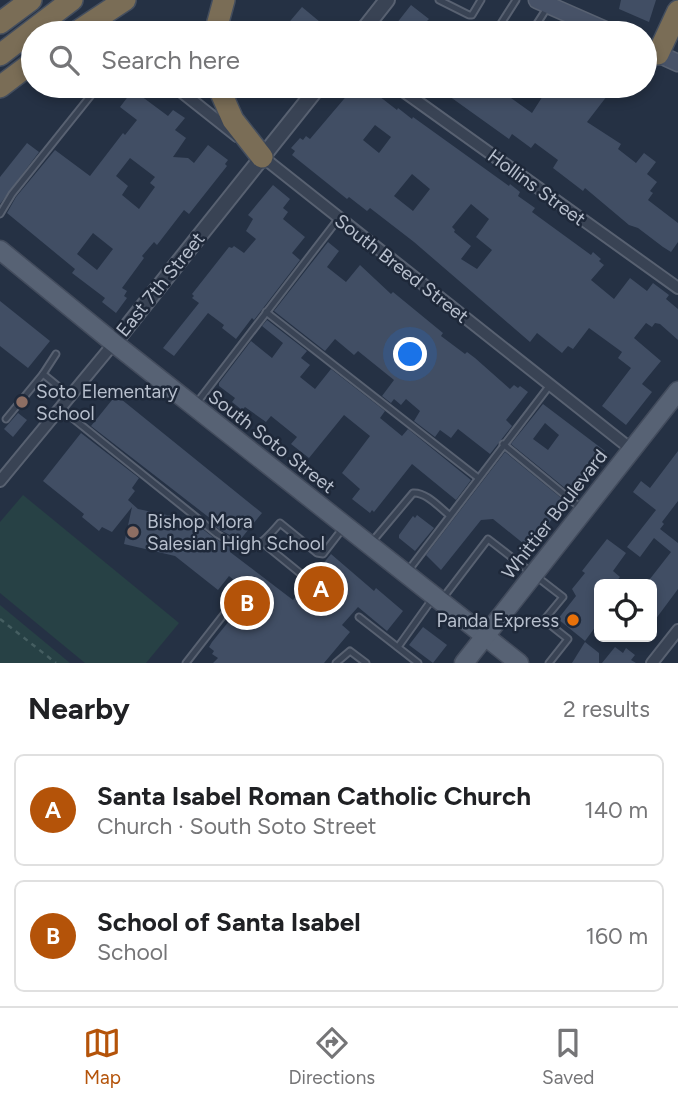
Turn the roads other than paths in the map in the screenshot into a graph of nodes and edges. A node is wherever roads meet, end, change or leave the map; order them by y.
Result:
1 (31, 0) edge
2 (72, 0) edge
3 (224, 0) edge
4 (387, 0) edge
5 (439, 0) edge
6 (481, 0) edge
7 (516, 0) edge
8 (120, 2) edge
9 (543, 2) edge
10 (678, 11) edge
11 (45, 21) edge
12 (92, 21) edge
13 (217, 21) edge
14 (370, 21) edge
15 (503, 21) edge
16 (536, 21) edge
17 (585, 21) edge
18 (0, 23) edge
19 (21, 39) edge
20 (657, 42) edge
21 (657, 54) edge
22 (0, 55) edge
23 (678, 63) edge
24 (21, 71) edge
25 (0, 87) edge
26 (89, 98) edge
27 (189, 98) edge
28 (223, 98) edge
29 (309, 98) edge
30 (413, 98) edge
31 (262, 157) junction
32 (0, 214) edge
33 (339, 218) junction
34 (0, 250) edge
35 (676, 283) edge
36 (266, 312) junction
37 (114, 343) junction
38 (56, 354) dead end
39 (43, 374) junction
40 (550, 385) junction
41 (678, 391) edge
42 (70, 396) junction
43 (194, 406) junction
44 (60, 408) junction
45 (6, 419) dead end
46 (503, 444) junction
47 (631, 449) junction
48 (477, 477) junction
49 (0, 481) edge
50 (584, 510) junction
51 (449, 515) junction
52 (345, 525) junction
53 (262, 543) junction
54 (370, 545) junction
55 (406, 573) junction
56 (534, 574) junction
57 (306, 578) dead end
58 (438, 599) junction
59 (232, 604) dead end
60 (359, 617) dead end
61 (678, 630) edge
62 (486, 636) junction
63 (398, 647) junction
64 (188, 662) edge
65 (337, 663) edge
66 (366, 663) edge
67 (418, 663) edge
68 (464, 663) edge
69 (519, 663) edge
70 (550, 663) edge
71 (652, 663) edge

1 - 18 highway
2 - 11 highway
3 - 13 highway
4 - 14 street
5 - 6 lane
7 - 15 lane
8 - 12 highway
9 - 16 lane
9 - 17 main road
10 - 20 highway
19 - 22 highway
21 - 23 main road
24 - 25 highway
26 - 32 lane
27 - 31 street, South Breed Street
28 - 31 highway
29 - 31 street, East 7th Street
30 - 35 street, Hollins Street
31 - 33 street, South Breed Street
31 - 37 street, East 7th Street
33 - 36 lane
33 - 40 street, South Breed Street
34 - 37 main road, South Soto Street
36 - 43 lane
36 - 48 lane
37 - 42 street, East 7th Street
37 - 43 main road, South Soto Street
38 - 39 lane
39 - 42 lane
39 - 45 lane
40 - 46 lane
40 - 47 street, South Breed Street
41 - 47 main road, Whittier Boulevard
42 - 44 street, East 7th Street
43 - 52 main road, South Soto Street
44 - 49 street, East 7th Street
44 - 53 lane
46 - 48 lane
46 - 50 lane
47 - 50 main road, Whittier Boulevard
48 - 51 lane
50 - 56 main road, Whittier Boulevard
51 - 54 lane
51 - 55 lane
52 - 53 lane
52 - 54 main road, South Soto Street
53 - 57 lane
54 - 55 main road, South Soto Street
55 - 58 main road, South Soto Street
56 - 58 lane
56 - 62 main road, Whittier Boulevard
56 - 70 lane
58 - 62 main road, South Soto Street
58 - 63 lane
59 - 64 lane
60 - 63 lane
61 - 71 street
62 - 68 main road, Whittier Boulevard
62 - 69 main road, South Soto Street
63 - 67 lane
65 - 66 lane

